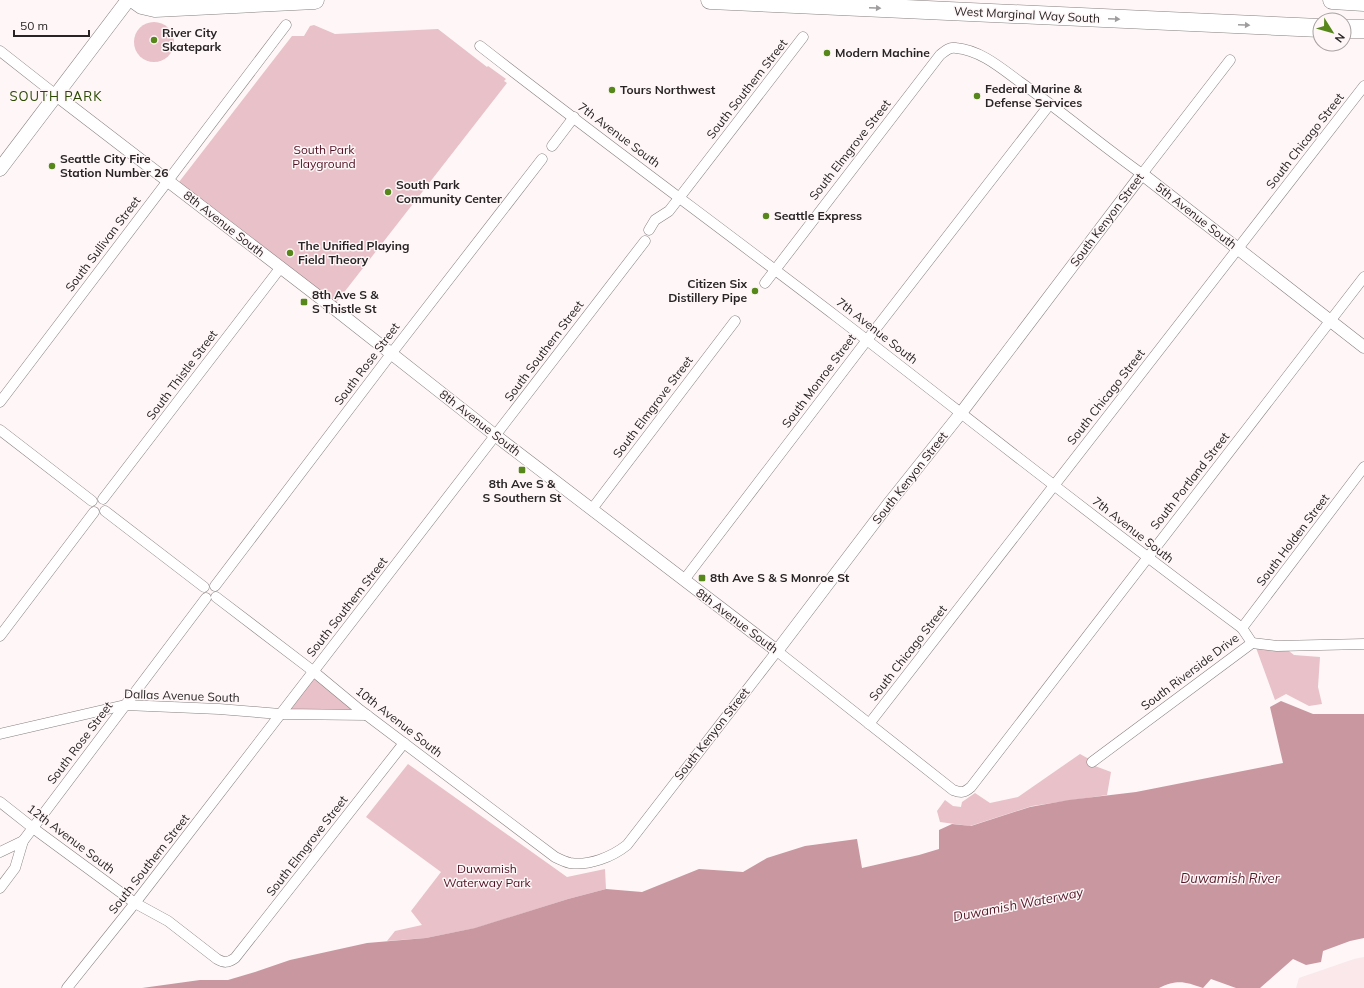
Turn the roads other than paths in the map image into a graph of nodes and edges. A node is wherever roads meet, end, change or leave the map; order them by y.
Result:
1 (128, 0) edge
2 (136, 0) edge
3 (315, 0) edge
4 (710, 0) edge
5 (1332, 0) edge
6 (1364, 2) edge
7 (286, 26) dead end
8 (1312, 28) edge
9 (1352, 29) edge
10 (1364, 29) edge
11 (803, 37) dead end
12 (480, 46) dead end
13 (965, 50) joint
14 (0, 51) edge
15 (1230, 60) dead end
16 (1364, 86) edge
17 (56, 95) junction
18 (1050, 104) junction
19 (574, 117) junction
20 (552, 146) dead end
21 (542, 159) dead end
22 (0, 169) edge
23 (1142, 174) junction
24 (168, 180) junction
25 (679, 198) junction
26 (649, 230) dead end
27 (645, 241) dead end
28 (1237, 248) junction
29 (280, 267) junction
30 (774, 269) junction
31 (1364, 277) edge
32 (765, 283) dead end
33 (735, 321) dead end
34 (1330, 321) junction
35 (867, 340) junction
36 (1364, 347) edge
37 (391, 354) junction
38 (0, 402) edge
39 (961, 413) junction
40 (0, 430) edge
41 (496, 436) junction
42 (1364, 466) edge
43 (1054, 485) junction
44 (103, 499) junction
45 (92, 501) junction
46 (592, 509) junction
47 (105, 511) junction
48 (94, 512) junction
49 (1148, 558) junction
50 (684, 580) junction
51 (215, 586) junction
52 (204, 587) junction
53 (211, 597) junction
54 (1242, 628) junction
55 (0, 636) edge
56 (1252, 643) junction
57 (1364, 644) edge
58 (777, 651) junction
59 (313, 671) junction
60 (124, 705) junction
61 (280, 714) junction
62 (367, 715) junction
63 (869, 724) junction
64 (0, 734) edge
65 (404, 743) junction
66 (1092, 762) dead end
67 (961, 793) joint
68 (0, 802) edge
69 (33, 828) junction
70 (23, 841) junction
71 (0, 852) edge
72 (569, 863) joint
73 (0, 888) edge
74 (135, 903) junction
75 (227, 962) joint
76 (67, 988) edge

1 - 17 main road
2 - 3 highway
4 -> 8 highway, West Marginal Way South
5 - 6 highway
7 - 24 street, South Sullivan Street
9 - 10 highway
11 - 25 street, South Southern Street
12 - 19 street, 7th Avenue South
13 - 18 street, 5th Avenue South
13 - 30 street, South Elmgrove Street
14 - 17 street, 8th Avenue South
15 - 23 street, South Kenyon Street
16 - 28 street, South Chicago Street
17 - 22 main road
17 - 24 street, 8th Avenue South
18 - 23 street, 5th Avenue South
18 - 35 street, South Monroe Street
19 - 20 street
19 - 25 street, 7th Avenue South
21 - 37 street, South Rose Street
23 - 28 street, 5th Avenue South
23 - 39 street, South Kenyon Street
24 - 29 street, 8th Avenue South
24 - 38 street, South Sullivan Street
25 - 26 street, South Southern Street
25 - 30 street, 7th Avenue South
27 - 41 street, South Southern Street
28 - 34 street, 5th Avenue South
28 - 43 street, South Chicago Street
29 - 37 street, 8th Avenue South
29 - 44 street, South Thistle Street
30 - 32 street, South Elmgrove Street
30 - 35 street, 7th Avenue South
31 - 34 street, South Portland Street
33 - 46 street, South Elmgrove Street
34 - 36 street, 5th Avenue South
34 - 49 street, South Portland Street
35 - 39 street, 7th Avenue South
35 - 50 street, South Monroe Street
37 - 41 street, 8th Avenue South
37 - 51 street, South Rose Street
39 - 43 street, 7th Avenue South
39 - 58 street, South Kenyon Street
40 - 45 street
41 - 46 street, 8th Avenue South
41 - 59 street, South Southern Street
42 - 54 street, South Holden Street
43 - 49 street, 7th Avenue South
43 - 63 street, South Chicago Street
44 - 45 street
44 - 47 street
45 - 48 street
46 - 50 street, 8th Avenue South
47 - 48 street
47 - 52 street
48 - 55 street
49 - 54 street, 7th Avenue South
49 - 67 street, South Portland Street
50 - 58 street, 8th Avenue South
51 - 52 street
51 - 53 street
52 - 53 street
53 - 59 street, 10th Avenue South
53 - 60 street, South Rose Street
54 - 56 street, 7th Avenue South
56 - 57 street, South Riverside Drive
56 - 66 street, South Riverside Drive
58 - 63 street, 8th Avenue South
58 - 72 street, South Kenyon Street
59 - 61 street, South Southern Street
59 - 62 street, 10th Avenue South
60 - 61 street, Dallas Avenue South
60 - 64 street, Dallas Avenue South
60 - 69 street, South Rose Street
61 - 62 street, Dallas Avenue South
61 - 74 street, South Southern Street
62 - 65 street, 10th Avenue South
63 - 67 street, 8th Avenue South
65 - 72 street, 10th Avenue South
65 - 75 street, South Elmgrove Street
68 - 69 street, 12th Avenue South
69 - 70 street, South Rose Street
69 - 74 street, 12th Avenue South
70 - 71 street
70 - 73 street
74 - 75 street, 12th Avenue South
74 - 76 street, South Southern Street

